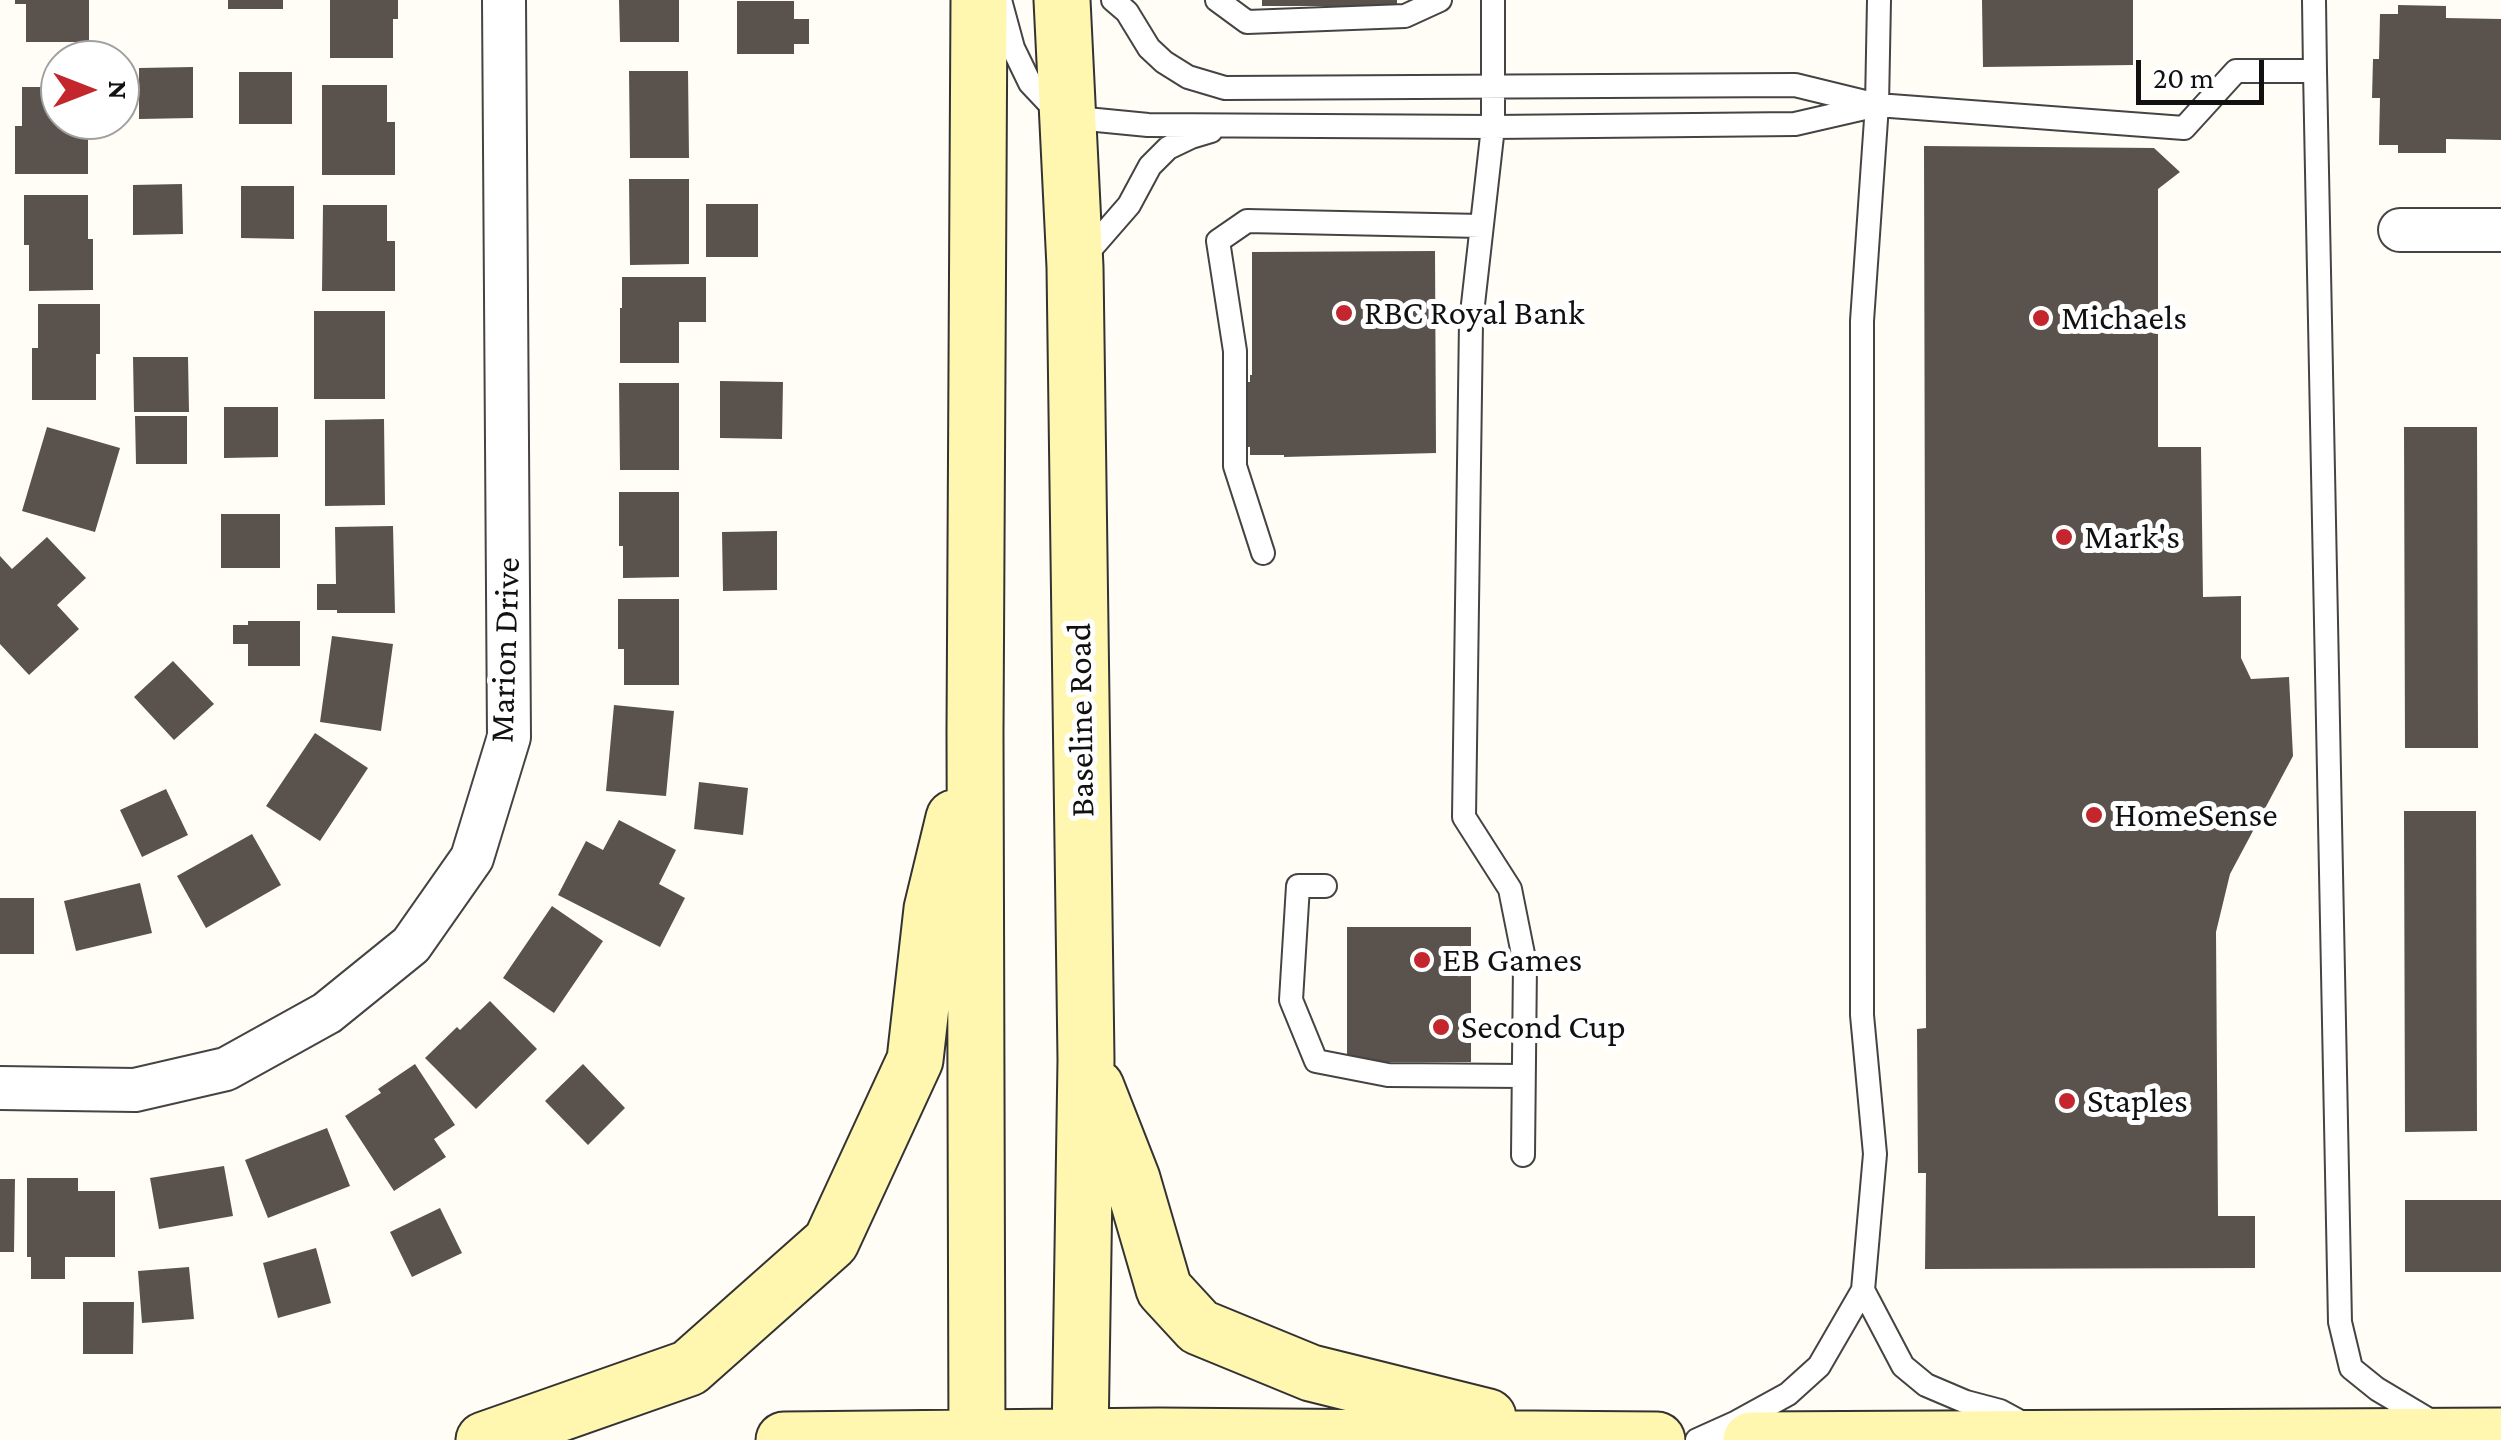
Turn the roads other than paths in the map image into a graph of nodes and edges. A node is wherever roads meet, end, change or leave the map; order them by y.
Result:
1 (504, 0) edge
2 (978, 0) edge
3 (1000, 0) edge
4 (1062, 0) edge
5 (1113, 0) edge
6 (1217, 0) edge
7 (1440, 0) edge
8 (1493, 0) edge
9 (1879, 0) edge
10 (2314, 0) edge
11 (2316, 71) junction
12 (1493, 86) junction
13 (1878, 105) junction
14 (1066, 117) junction
15 (1234, 125) junction
16 (1493, 127) junction
17 (1481, 226) junction
18 (2400, 230) dead end
19 (2501, 230) edge
20 (1075, 266) junction
21 (1263, 553) dead end
22 (975, 732) junction
23 (1325, 886) dead end
24 (1086, 1060) junction
25 (1522, 1076) junction
26 (0, 1088) edge
27 (1522, 1155) dead end
28 (1863, 1290) junction
29 (2050, 1437) junction
30 (2470, 1437) edge
31 (1080, 1439) edge
32 (1573, 1439) edge
33 (1865, 1439) edge
34 (484, 1440) edge
35 (784, 1440) edge
36 (977, 1440) edge
37 (1657, 1440) edge
38 (1697, 1440) edge
39 (1751, 1440) edge

1 - 26 street, Marion Drive
2 - 22 main road
3 - 14 lane
4 - 14 main road, Baseline Road
5 - 12 lane
6 - 7 lane
8 - 12 lane
9 - 13 lane
10 - 11 lane
11 - 13 lane
11 - 30 lane
12 - 13 lane
12 - 16 lane
13 - 16 lane
13 - 28 lane
14 - 15 lane
14 - 20 main road, Baseline Road
15 - 16 lane
15 - 20 lane
16 - 17 lane
17 - 21 lane
17 - 25 lane
18 - 19 street
20 - 24 main road, Baseline Road
22 - 34 main road
22 - 36 main road
23 - 25 lane
24 - 31 main road, Baseline Road
24 - 32 main road
25 - 27 lane
28 - 29 lane
28 - 38 lane
29 - 30 main road
29 - 33 main road
31 - 32 main road
31 - 36 main road
32 - 37 main road
33 - 39 main road
35 - 36 main road

